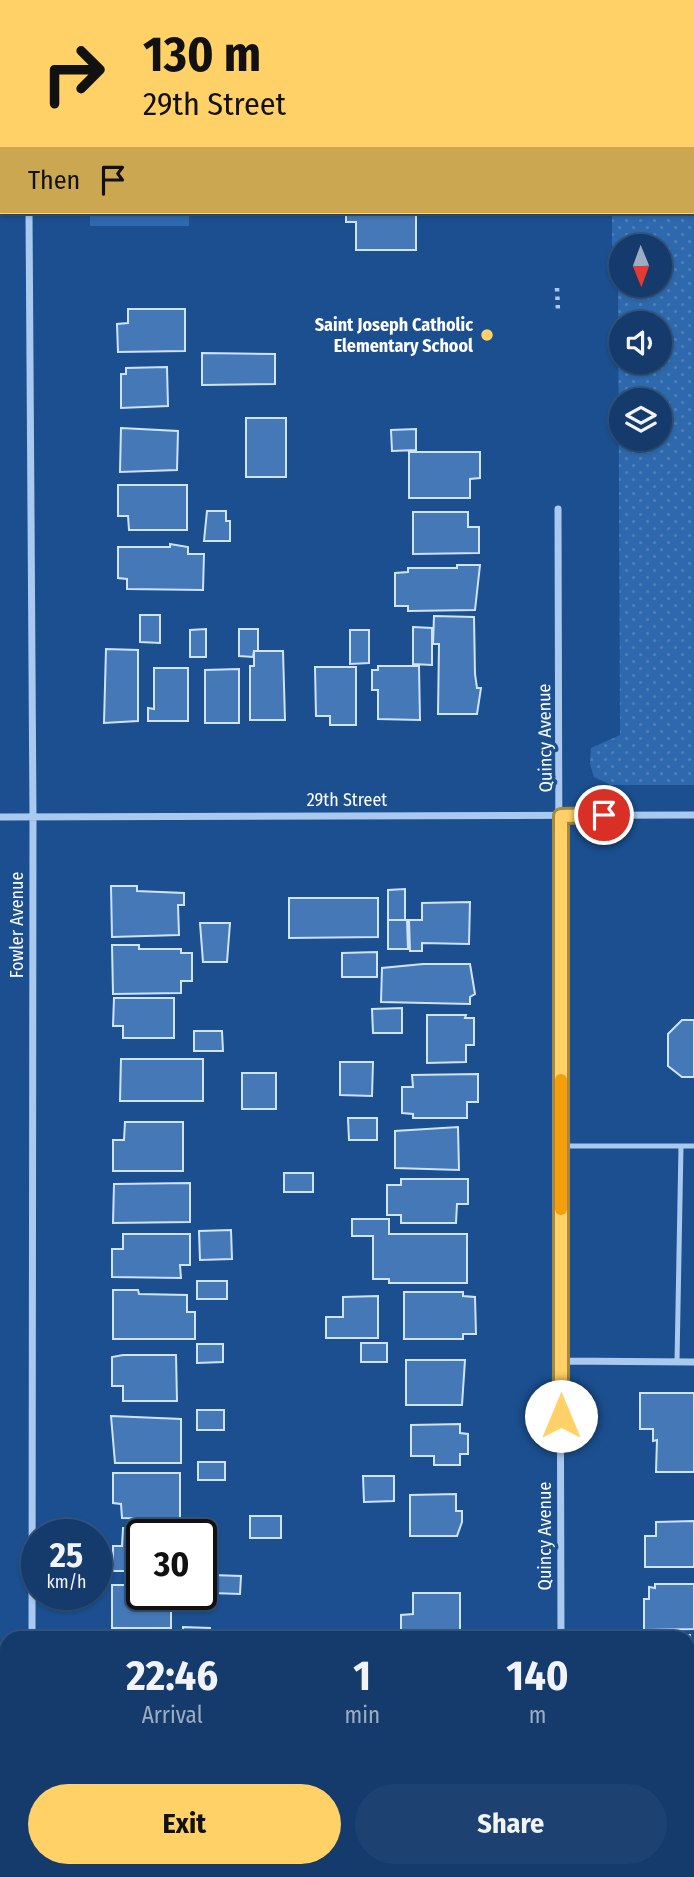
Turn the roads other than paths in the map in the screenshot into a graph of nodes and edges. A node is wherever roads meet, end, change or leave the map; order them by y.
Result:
1 (29, 214) edge
2 (558, 509) dead end
3 (694, 815) edge
4 (561, 816) junction
5 (0, 817) edge
6 (33, 817) junction
7 (561, 1146) junction
8 (681, 1146) junction
9 (694, 1146) edge
10 (561, 1361) junction
11 (677, 1362) junction
12 (694, 1362) edge
13 (32, 1631) edge
14 (561, 1631) edge

1 - 6 street, Fowler Avenue
2 - 4 street, Quincy Avenue
3 - 4 street, 29th Street
4 - 6 street, 29th Street
4 - 7 street, Quincy Avenue
5 - 6 street, 29th Street
6 - 13 street, Fowler Avenue
7 - 8 lane
7 - 10 street, Quincy Avenue
8 - 9 lane
8 - 11 lane
10 - 11 street
10 - 14 street, Quincy Avenue
11 - 12 street

